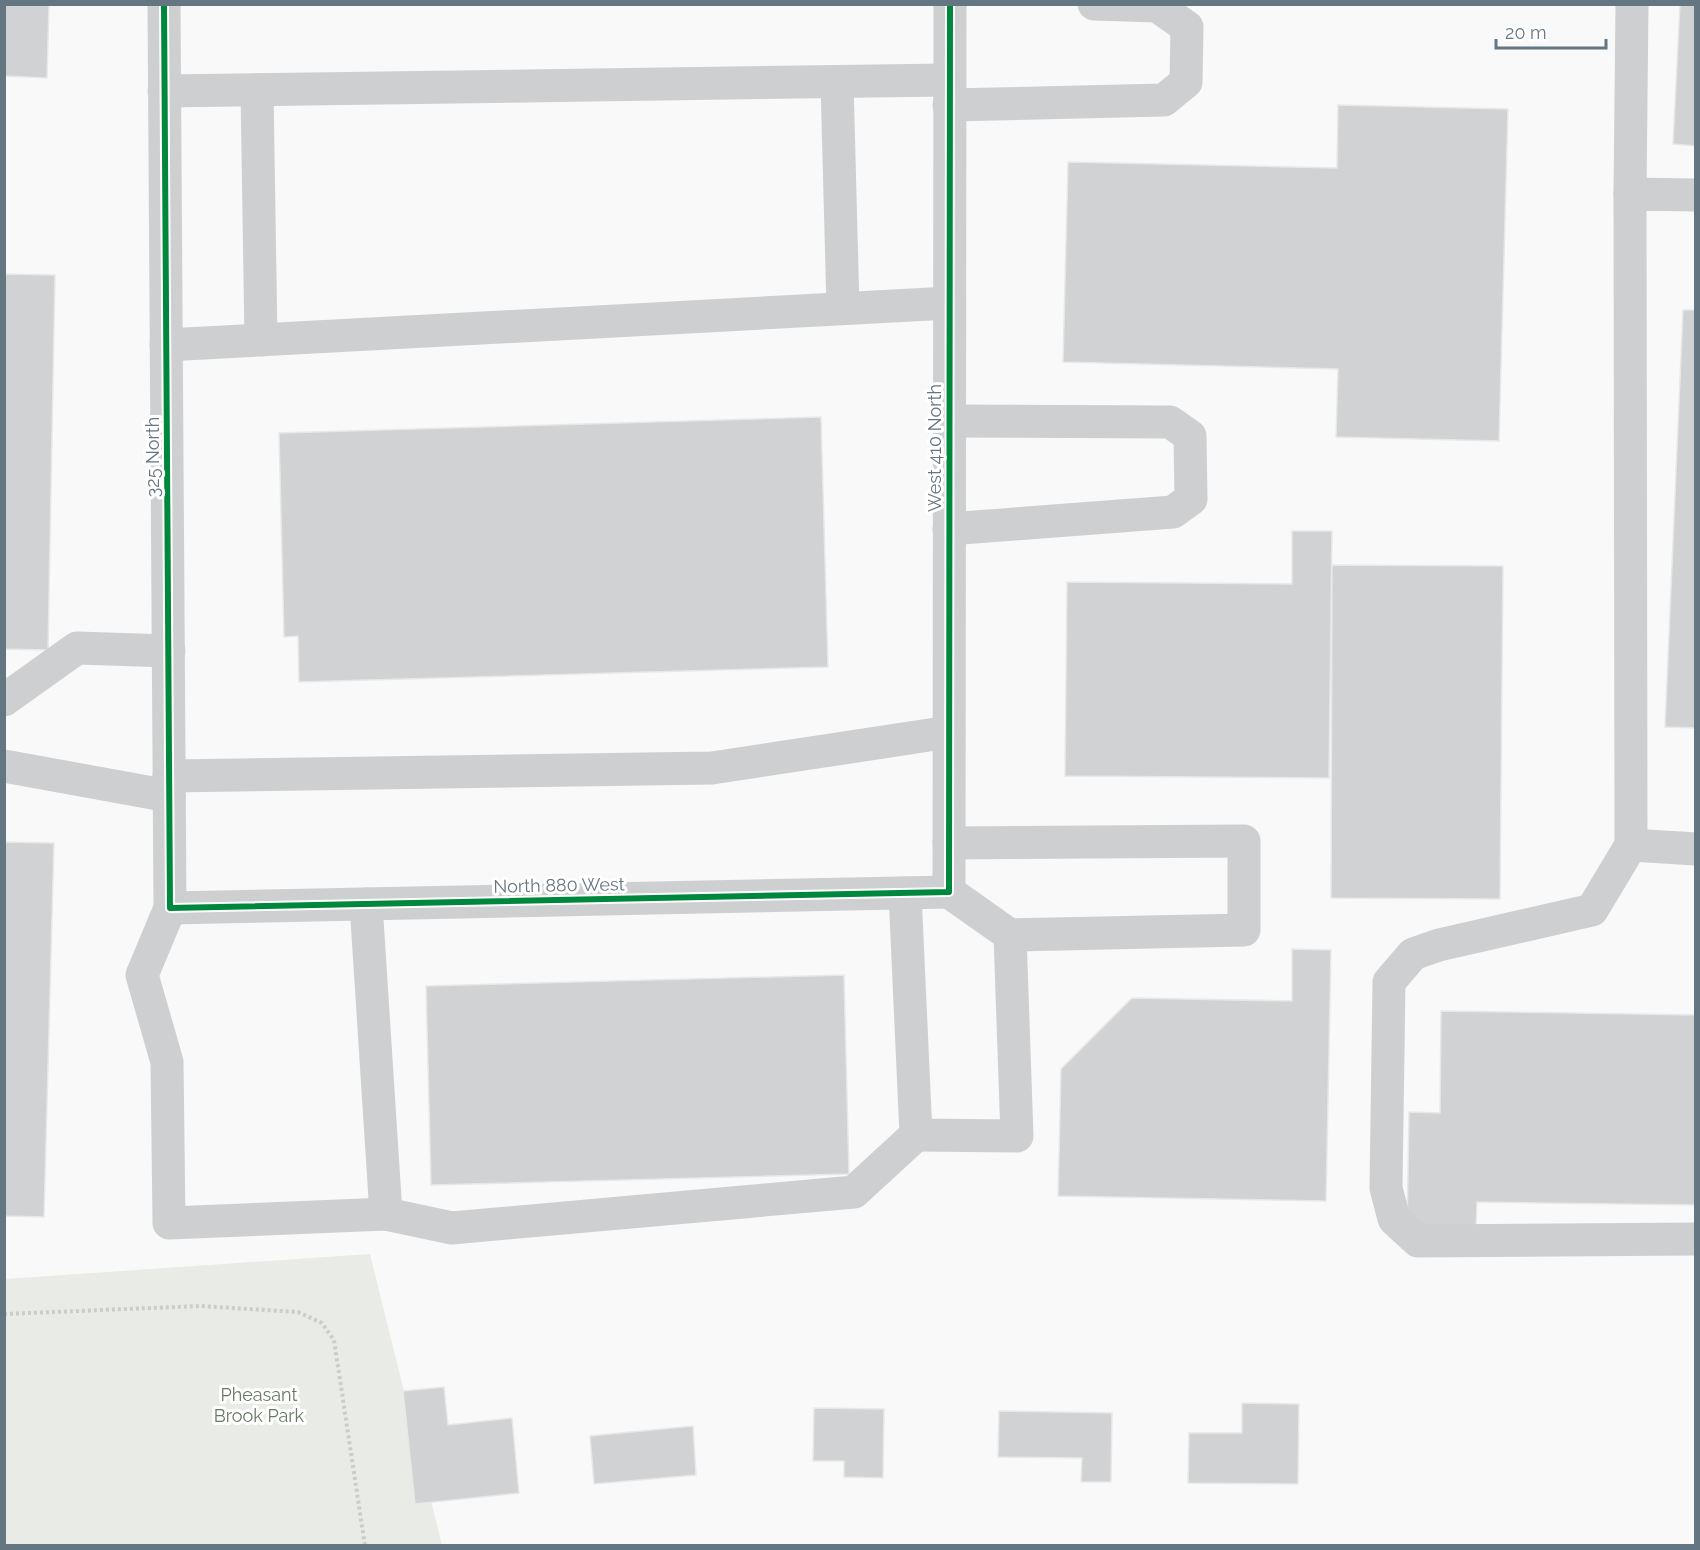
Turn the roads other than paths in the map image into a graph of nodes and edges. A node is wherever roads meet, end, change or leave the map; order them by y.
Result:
1 (164, 4) edge
2 (950, 4) edge
3 (1094, 4) edge
4 (1632, 4) edge
5 (837, 82) junction
6 (256, 90) junction
7 (164, 91) junction
8 (949, 93) junction
9 (1630, 194) junction
10 (1695, 195) edge
11 (950, 303) junction
12 (843, 308) junction
13 (261, 340) junction
14 (166, 345) junction
15 (949, 421) junction
16 (949, 529) junction
17 (169, 651) junction
18 (4, 700) edge
19 (949, 732) junction
20 (4, 766) edge
21 (169, 786) junction
22 (949, 843) junction
23 (1631, 845) junction
24 (1695, 849) edge
25 (905, 892) junction
26 (949, 892) junction
27 (366, 904) junction
28 (170, 908) junction
29 (1010, 935) junction
30 (916, 1135) junction
31 (386, 1214) junction
32 (1695, 1239) edge

1 - 7 street, 325 North
2 - 8 street, West 410 North
3 - 8 street
4 - 9 street
5 - 6 street
5 - 8 street
5 - 12 street
6 - 7 street
6 - 13 street
7 - 14 street, 325 North
8 - 11 street, West 410 North
9 - 10 street
9 - 23 street
11 - 12 street
11 - 15 street, West 410 North
12 - 13 street
13 - 14 street
14 - 17 street, 325 North
15 - 16 street, West 410 North
15 - 16 street
16 - 19 street, West 410 North
17 - 18 street
17 - 21 street, 325 North
19 - 21 street
19 - 22 street, West 410 North
20 - 21 street
21 - 28 street, 325 North
22 - 26 street, West 410 North
22 - 29 street
23 - 24 street
23 - 32 street
25 - 26 street, North 880 West
25 - 27 street, North 880 West
25 - 30 street
26 - 29 street
27 - 28 street, North 880 West
27 - 31 street
28 - 31 street
29 - 30 street
30 - 31 street

